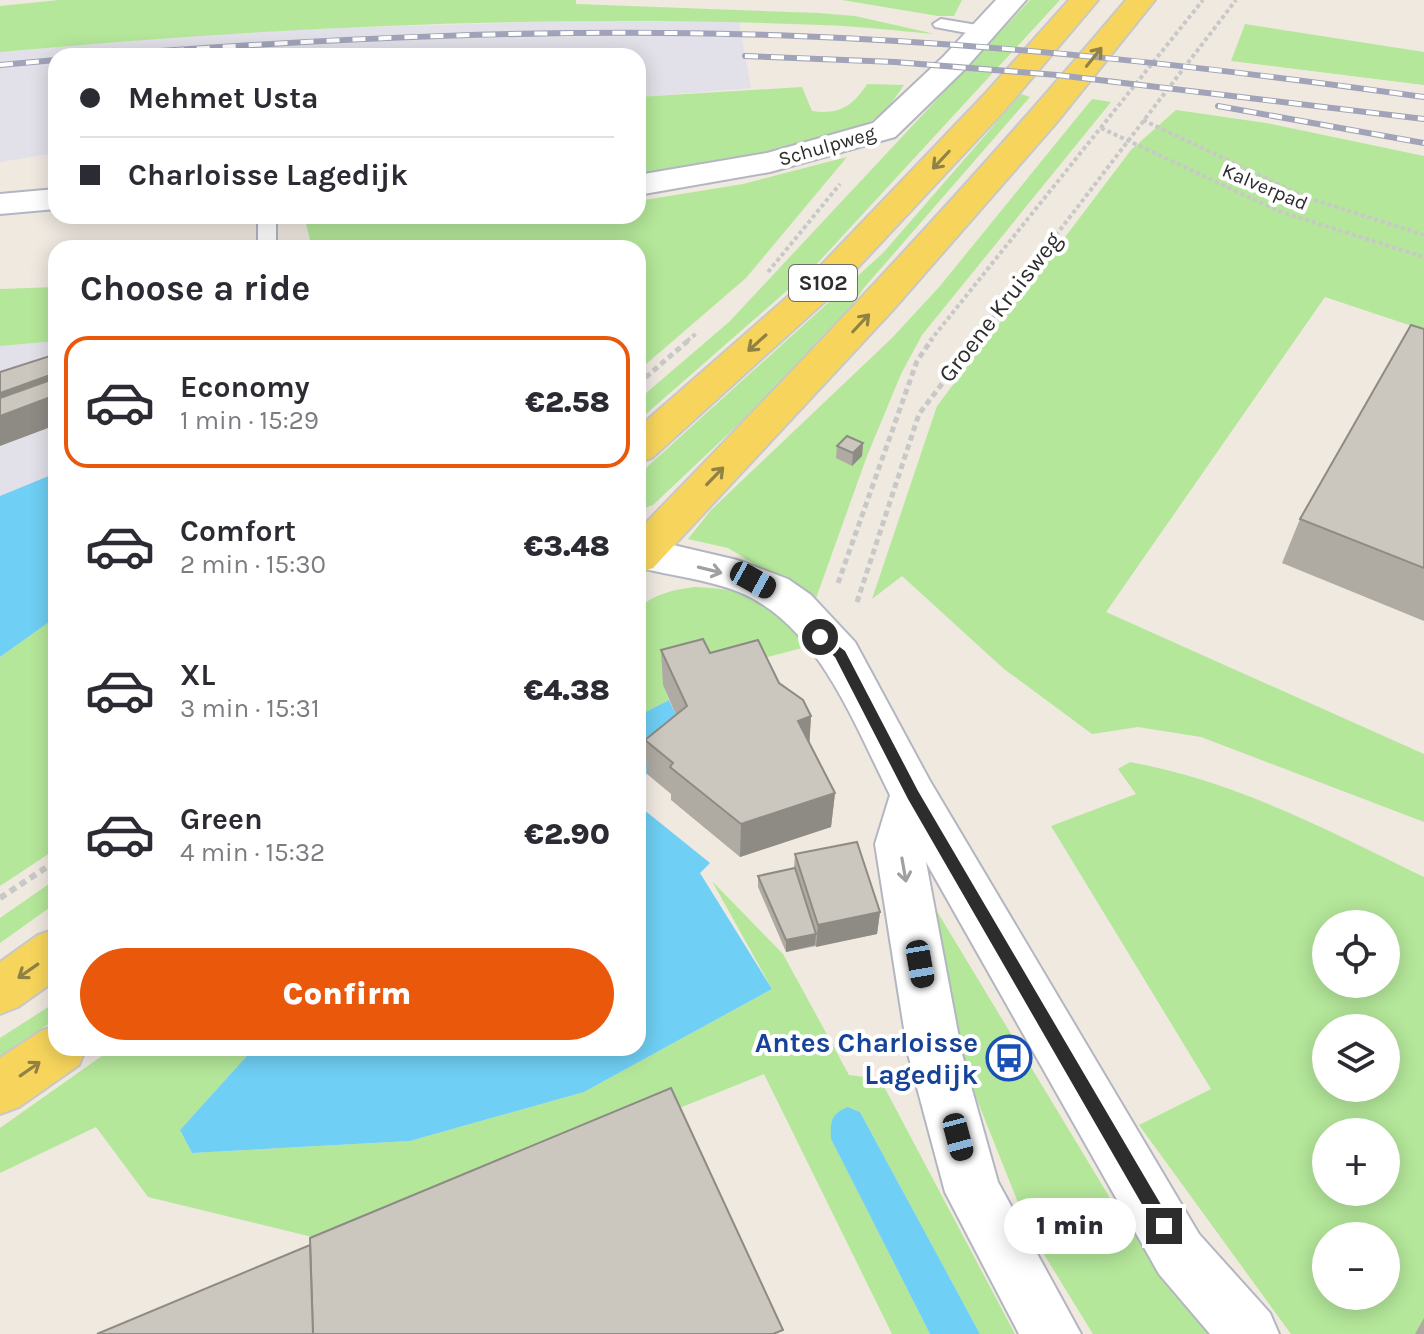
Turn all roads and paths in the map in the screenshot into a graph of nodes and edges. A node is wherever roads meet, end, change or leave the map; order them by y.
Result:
1 (1012, 0) edge
2 (1084, 0) edge
3 (1141, 0) edge
4 (1203, 0) edge
5 (1236, 0) edge
6 (941, 24) dead end
7 (983, 31) junction
8 (1143, 120) junction
9 (1101, 128) junction
10 (884, 130) junction
11 (1128, 140) junction
12 (646, 184) edge
13 (48, 200) edge
14 (0, 204) edge
15 (1424, 235) edge
16 (1424, 257) edge
17 (766, 274) dead end
18 (708, 324) dead end
19 (646, 377) edge
20 (646, 442) edge
21 (646, 545) edge
22 (646, 554) edge
23 (830, 646) junction
24 (913, 795) junction
25 (48, 866) edge
26 (0, 898) edge
27 (48, 957) edge
28 (0, 991) edge
29 (48, 1056) edge
30 (0, 1089) edge
31 (1051, 1334) edge
32 (1249, 1334) edge

1 - 7 street, Schulpweg
2 -> 20 main road, S102
21 -> 3 main road, S102
4 - 9 path, Groene Kruisweg
5 - 8 path, Groene Kruisweg
6 - 7 lane
7 - 10 street, Schulpweg
8 - 11 path, Groene Kruisweg
8 - 15 path, Kalverpad
9 - 11 path, Kalverpad
9 - 23 path, Groene Kruisweg
10 - 12 street, Schulpweg
10 - 17 path
11 - 16 path, Kalverpad
11 - 23 path, Groene Kruisweg
13 - 14 street
18 - 19 path
22 -> 23 street
23 - 24 street
24 -> 31 street
24 - 32 street
25 - 26 path
27 -> 28 main road
30 -> 29 main road

